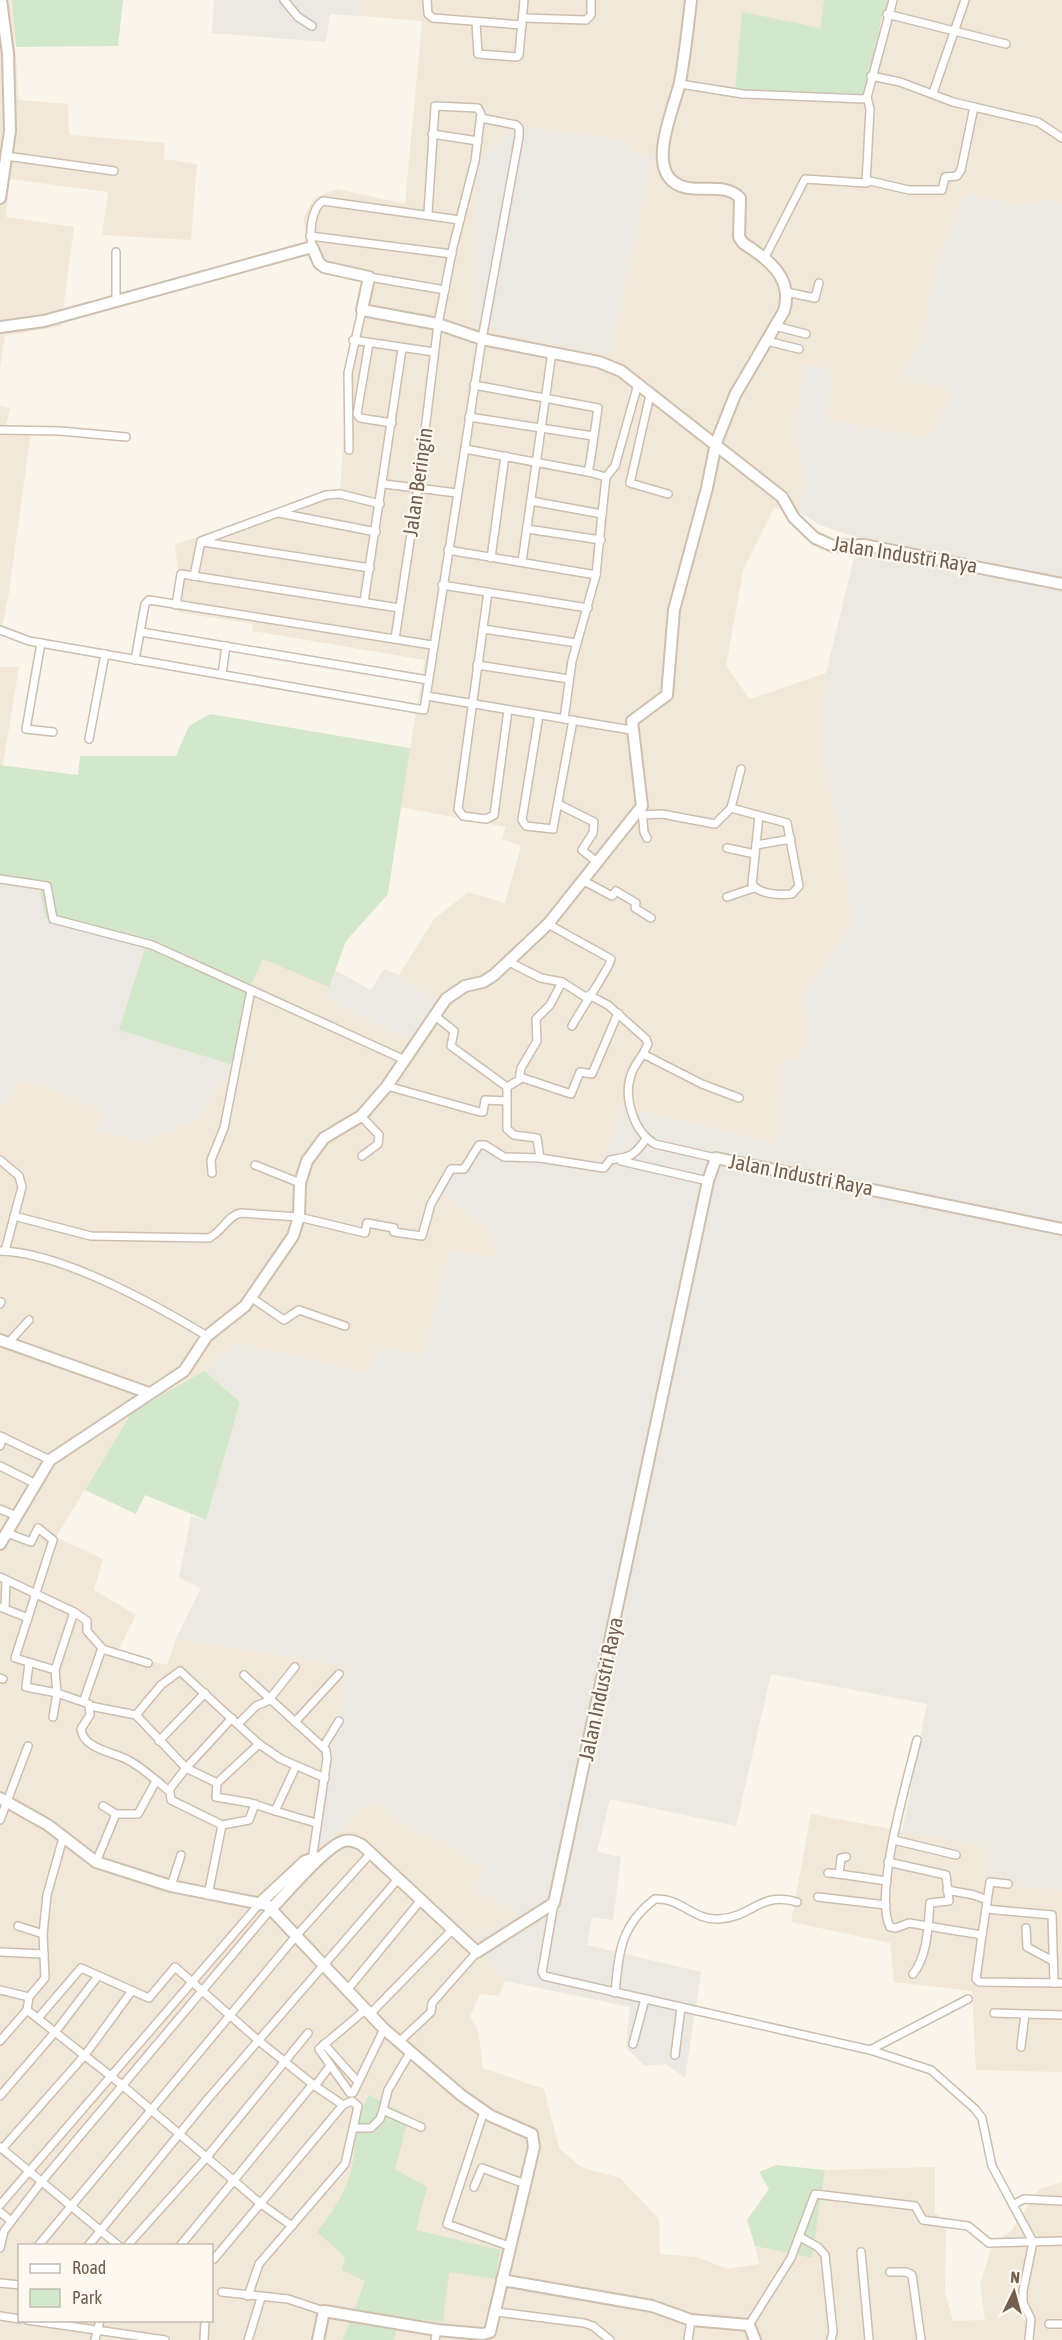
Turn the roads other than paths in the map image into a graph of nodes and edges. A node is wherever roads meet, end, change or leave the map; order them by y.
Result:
1 (1, 0) edge
2 (284, 0) edge
3 (427, 0) edge
4 (524, 0) edge
5 (591, 0) edge
6 (691, 0) edge
7 (892, 0) edge
8 (965, 0) edge
9 (887, 14) junction
10 (476, 22) junction
11 (522, 22) junction
12 (312, 26) dead end
13 (955, 32) junction
14 (1006, 44) dead end
15 (871, 76) junction
16 (680, 84) junction
17 (933, 93) junction
18 (867, 97) junction
19 (974, 107) junction
20 (481, 118) junction
21 (432, 134) junction
22 (1062, 138) edge
23 (478, 141) junction
24 (6, 156) junction
25 (114, 171) dead end
26 (866, 183) junction
27 (0, 198) edge
28 (428, 213) junction
29 (460, 219) junction
30 (311, 242) junction
31 (116, 252) dead end
32 (452, 254) junction
33 (765, 256) junction
34 (369, 277) junction
35 (819, 283) dead end
36 (445, 290) junction
37 (786, 292) junction
38 (116, 300) junction
39 (362, 310) junction
40 (438, 324) junction
41 (775, 326) junction
42 (0, 327) edge
43 (806, 334) dead end
44 (482, 339) junction
45 (354, 340) junction
46 (767, 341) junction
47 (369, 343) junction
48 (402, 349) junction
49 (798, 349) dead end
50 (434, 352) junction
51 (552, 352) junction
52 (638, 384) junction
53 (474, 385) junction
54 (650, 395) junction
55 (544, 399) junction
56 (469, 417) junction
57 (392, 423) junction
58 (541, 428) junction
59 (0, 430) edge
60 (593, 436) junction
61 (126, 437) dead end
62 (716, 443) junction
63 (465, 449) junction
64 (349, 450) dead end
65 (506, 456) junction
66 (537, 461) junction
67 (588, 472) junction
68 (606, 477) junction
69 (384, 484) junction
70 (418, 488) junction
71 (457, 493) junction
72 (668, 494) dead end
73 (531, 501) junction
74 (380, 504) junction
75 (279, 513) junction
76 (602, 514) junction
77 (527, 529) junction
78 (376, 532) junction
79 (602, 540) junction
80 (201, 541) junction
81 (448, 550) junction
82 (491, 558) junction
83 (522, 562) junction
84 (369, 568) junction
85 (596, 575) junction
86 (194, 576) junction
87 (1062, 584) edge
88 (442, 585) junction
89 (488, 592) junction
90 (364, 602) junction
91 (176, 605) junction
92 (399, 608) junction
93 (588, 608) junction
94 (483, 629) junction
95 (0, 630) edge
96 (141, 632) junction
97 (395, 639) junction
98 (41, 643) junction
99 (577, 643) junction
100 (432, 645) junction
101 (226, 646) junction
102 (105, 654) junction
103 (135, 660) junction
104 (477, 666) junction
105 (222, 674) junction
106 (569, 679) junction
107 (428, 680) junction
108 (426, 696) junction
109 (472, 704) junction
110 (508, 710) junction
111 (539, 715) junction
112 (564, 719) junction
113 (573, 720) junction
114 (631, 730) junction
115 (53, 732) dead end
116 (88, 739) dead end
117 (741, 768) dead end
118 (558, 804) junction
119 (731, 808) junction
120 (642, 810) junction
121 (759, 816) junction
122 (647, 838) dead end
123 (791, 839) junction
124 (756, 845) junction
125 (727, 848) dead end
126 (755, 855) junction
127 (597, 862) junction
128 (0, 879) edge
129 (582, 880) junction
130 (754, 888) junction
131 (727, 897) dead end
132 (651, 918) dead end
133 (548, 924) junction
134 (509, 962) junction
135 (562, 982) junction
136 (251, 990) junction
137 (588, 997) junction
138 (618, 1013) junction
139 (434, 1014) junction
140 (572, 1026) dead end
141 (643, 1054) junction
142 (405, 1060) junction
143 (520, 1077) junction
144 (387, 1086) junction
145 (507, 1088) junction
146 (739, 1098) dead end
147 (507, 1101) junction
148 (361, 1116) junction
149 (646, 1139) junction
150 (362, 1156) dead end
151 (540, 1158) junction
152 (716, 1158) junction
153 (0, 1160) edge
154 (621, 1161) junction
155 (255, 1165) dead end
156 (212, 1173) dead end
157 (708, 1181) junction
158 (300, 1183) junction
159 (14, 1216) junction
160 (299, 1217) junction
161 (1062, 1229) edge
162 (2, 1251) edge
163 (252, 1298) junction
164 (29, 1320) dead end
165 (345, 1326) dead end
166 (207, 1336) junction
167 (4, 1341) edge
168 (149, 1393) junction
169 (2, 1436) edge
170 (0, 1446) edge
171 (50, 1460) junction
172 (0, 1466) edge
173 (34, 1483) junction
174 (0, 1509) edge
175 (16, 1516) junction
176 (7, 1533) junction
177 (0, 1544) edge
178 (3, 1579) edge
179 (37, 1594) junction
180 (2, 1607) edge
181 (74, 1612) junction
182 (28, 1618) junction
183 (102, 1649) junction
184 (29, 1663) junction
185 (148, 1663) dead end
186 (295, 1667) dead end
187 (56, 1670) junction
188 (339, 1674) dead end
189 (244, 1676) dead end
190 (57, 1693) junction
191 (205, 1694) junction
192 (84, 1700) junction
193 (269, 1700) junction
194 (90, 1706) junction
195 (136, 1715) junction
196 (53, 1717) dead end
197 (232, 1718) junction
198 (339, 1721) dead end
199 (295, 1722) junction
200 (238, 1724) junction
201 (917, 1740) dead end
202 (159, 1741) junction
203 (259, 1744) junction
204 (28, 1746) dead end
205 (323, 1747) junction
206 (296, 1766) junction
207 (186, 1768) junction
208 (325, 1778) junction
209 (156, 1781) junction
210 (217, 1782) junction
211 (168, 1790) junction
212 (4, 1800) edge
213 (255, 1804) junction
214 (103, 1806) dead end
215 (275, 1811) junction
216 (116, 1815) junction
217 (0, 1820) edge
218 (316, 1823) junction
219 (222, 1825) junction
220 (63, 1838) junction
221 (894, 1840) junction
222 (371, 1853) junction
223 (181, 1855) dead end
224 (956, 1855) dead end
225 (846, 1857) dead end
226 (314, 1861) junction
227 (96, 1862) junction
228 (888, 1862) junction
229 (828, 1873) dead end
230 (839, 1874) junction
231 (399, 1878) junction
232 (887, 1881) junction
233 (1008, 1884) dead end
234 (171, 1886) junction
235 (947, 1890) junction
236 (208, 1895) junction
237 (818, 1896) dead end
238 (422, 1900) junction
239 (987, 1900) junction
240 (261, 1902) junction
241 (797, 1902) dead end
242 (554, 1903) junction
243 (886, 1905) junction
244 (271, 1909) junction
245 (986, 1909) junction
246 (929, 1925) junction
247 (18, 1926) dead end
248 (1026, 1928) dead end
249 (452, 1930) junction
250 (43, 1934) junction
251 (982, 1935) junction
252 (296, 1936) junction
253 (0, 1952) edge
254 (477, 1952) junction
255 (44, 1954) junction
256 (1053, 1961) junction
257 (324, 1962) junction
258 (913, 1974) dead end
259 (98, 1976) junction
260 (191, 1981) junction
261 (1058, 1983) edge
262 (348, 1989) junction
263 (0, 1990) edge
264 (131, 1992) junction
265 (203, 1992) junction
266 (615, 1993) junction
267 (29, 1997) junction
268 (968, 1998) dead end
269 (645, 1999) junction
270 (681, 2008) junction
271 (27, 2010) junction
272 (367, 2012) junction
273 (994, 2013) dead end
274 (1025, 2014) junction
275 (1062, 2015) edge
276 (229, 2016) junction
277 (39, 2017) junction
278 (384, 2029) junction
279 (56, 2031) junction
280 (308, 2033) dead end
281 (0, 2041) edge
282 (259, 2041) junction
283 (400, 2041) junction
284 (324, 2044) junction
285 (633, 2044) dead end
286 (1022, 2047) dead end
287 (870, 2050) junction
288 (411, 2051) junction
289 (85, 2055) junction
290 (675, 2055) dead end
291 (286, 2063) junction
292 (329, 2067) junction
293 (110, 2075) junction
294 (358, 2082) junction
295 (122, 2085) junction
296 (314, 2085) junction
297 (0, 2096) edge
298 (343, 2105) junction
299 (151, 2110) junction
300 (383, 2110) junction
301 (484, 2111) junction
302 (421, 2127) dead end
303 (354, 2128) junction
304 (179, 2135) junction
305 (1, 2148) edge
306 (206, 2158) junction
307 (29, 2171) junction
308 (42, 2181) junction
309 (234, 2181) junction
310 (525, 2184) junction
311 (474, 2187) dead end
312 (1062, 2201) edge
313 (261, 2204) junction
314 (0, 2205) edge
315 (71, 2205) junction
316 (1013, 2205) junction
317 (0, 2212) edge
318 (10, 2221) junction
319 (292, 2226) junction
320 (100, 2229) junction
321 (800, 2237) junction
322 (1062, 2241) edge
323 (1033, 2242) junction
324 (40, 2244) edge
325 (89, 2244) edge
326 (117, 2244) edge
327 (129, 2244) edge
328 (182, 2244) edge
329 (509, 2247) junction
330 (0, 2248) edge
331 (861, 2252) dead end
332 (214, 2259) dead end
333 (890, 2272) dead end
334 (502, 2280) junction
335 (0, 2283) edge
336 (18, 2285) edge
337 (222, 2292) dead end
338 (248, 2296) junction
339 (261, 2298) junction
340 (324, 2311) junction
341 (497, 2312) junction
342 (0, 2316) edge
343 (18, 2319) edge
344 (691, 2320) junction
345 (40, 2322) edge
346 (99, 2322) edge
347 (205, 2322) edge
348 (1049, 2324) dead end
349 (1062, 2324) edge
350 (749, 2325) junction
351 (96, 2331) junction
352 (436, 2335) edge
353 (94, 2340) edge
354 (165, 2340) edge
355 (204, 2340) edge
356 (248, 2340) edge
357 (318, 2340) edge
358 (610, 2340) edge
359 (688, 2340) edge
360 (755, 2340) edge
361 (831, 2340) edge
362 (869, 2340) edge
363 (921, 2340) edge
364 (1029, 2340) edge

1 - 24 street
2 - 12 street
3 - 10 street
4 - 11 street
5 - 11 street
6 - 16 street
7 - 9 street
8 - 13 street
9 - 13 street
9 - 15 street
10 - 11 street
10 - 11 street
13 - 14 street
13 - 17 street
15 - 17 street
15 - 18 street
16 - 18 street
16 - 33 street
17 - 19 street
18 - 26 street
19 - 22 street
19 - 26 street
20 - 21 street
20 - 23 street, Jalan Beringin
20 - 44 street
21 - 23 street
21 - 28 street
23 - 29 street, Jalan Beringin
24 - 25 street
24 - 27 street
26 - 33 street
28 - 29 street
28 - 30 street
29 - 32 street, Jalan Beringin
30 - 32 street
30 - 34 street
30 - 38 street
31 - 38 street
32 - 36 street, Jalan Beringin
33 - 37 street
34 - 36 street
34 - 39 street
35 - 37 street
36 - 40 street, Jalan Beringin
37 - 41 street
38 - 42 street
39 - 40 street, Jalan Industri Raya
39 - 45 street
40 - 44 street, Jalan Industri Raya
40 - 50 street, Jalan Beringin
41 - 43 street
41 - 46 street
44 - 51 street, Jalan Industri Raya
44 - 53 street
45 - 47 street
45 - 64 street
46 - 49 street
46 - 62 street
47 - 48 street
47 - 57 street
48 - 50 street
48 - 57 street
50 - 70 street, Jalan Beringin
51 - 52 street, Jalan Industri Raya
51 - 55 street
52 - 54 street, Jalan Industri Raya
52 - 68 street
53 - 55 street
53 - 56 street
54 - 62 street, Jalan Industri Raya
54 - 72 street
55 - 58 street
55 - 60 street
56 - 58 street
56 - 63 street
57 - 69 street
58 - 60 street
58 - 66 street
59 - 61 street
60 - 67 street
62 - 87 street, Jalan Industri Raya
62 - 114 street
63 - 65 street
63 - 71 street
65 - 66 street
65 - 82 street
66 - 67 street
66 - 73 street
67 - 68 street
68 - 76 street
69 - 70 street
69 - 74 street
70 - 71 street
70 - 92 street, Jalan Beringin
71 - 81 street
73 - 76 street
73 - 77 street
74 - 75 street
74 - 78 street
75 - 78 street
75 - 80 street
76 - 79 street
77 - 79 street
77 - 83 street
78 - 84 street
79 - 85 street
80 - 84 street
80 - 86 street
81 - 82 street
81 - 88 street
82 - 83 street
83 - 85 street
84 - 90 street
85 - 93 street
86 - 90 street
86 - 91 street
88 - 89 street
88 - 100 street
89 - 93 street
89 - 94 street
90 - 92 street
91 - 96 street
91 - 97 street
92 - 97 street, Jalan Beringin
93 - 99 street
94 - 99 street
94 - 104 street
95 - 98 street
96 - 101 street
96 - 103 street
97 - 100 street
98 - 102 street
98 - 115 street
99 - 106 street
100 - 107 street
101 - 105 street
101 - 107 street
102 - 103 street
102 - 116 street
103 - 105 street
104 - 106 street
104 - 109 street
105 - 108 street
106 - 112 street
107 - 108 street
108 - 109 street
109 - 110 street
109 - 110 street
110 - 111 street
111 - 112 street
111 - 118 street
112 - 113 street
113 - 114 street
113 - 118 street
114 - 120 street
117 - 119 street
118 - 127 street
119 - 120 street
119 - 121 street
120 - 122 street
120 - 127 street
121 - 123 street
121 - 124 street
123 - 124 street
123 - 130 street
124 - 126 street
125 - 126 street
126 - 130 street
127 - 129 street
128 - 136 street
129 - 132 street
129 - 133 street
130 - 131 street
133 - 134 street
133 - 137 street
134 - 135 street
134 - 139 street
135 - 137 street
135 - 143 street
136 - 142 street
136 - 156 street
137 - 138 street
137 - 140 street
138 - 141 street
138 - 143 street
139 - 142 street
139 - 145 street
141 - 146 street
141 - 149 street
142 - 144 street
143 - 145 street
144 - 147 street
144 - 148 street
145 - 147 street
147 - 151 street
148 - 150 street
148 - 158 street
149 - 152 street
149 - 154 street
151 - 154 street
151 - 160 street
152 - 157 street, Jalan Industri Raya
152 - 161 street, Jalan Industri Raya
153 - 159 street
154 - 157 street
155 - 158 street
157 - 242 street, Jalan Industri Raya
158 - 160 street
159 - 160 street
159 - 162 street
160 - 163 street
162 - 166 street
163 - 165 street
163 - 166 street
164 - 167 street
166 - 168 street
167 - 168 street
168 - 171 street
169 - 170 street
169 - 171 street
171 - 173 street
172 - 173 street
173 - 175 street
174 - 175 street
175 - 176 street
176 - 177 street
176 - 179 street
178 - 179 street
178 - 180 street
179 - 181 street
179 - 182 street
180 - 182 street
181 - 183 street
181 - 187 street
182 - 184 street
183 - 185 street
183 - 192 street
184 - 187 street
184 - 190 street
186 - 193 street
187 - 190 street
188 - 199 street
189 - 193 street
190 - 192 street
190 - 196 street
191 - 195 street
191 - 197 street
191 - 202 street
192 - 194 street
193 - 199 street
193 - 200 street
194 - 195 street
194 - 209 street
195 - 202 street
197 - 200 street
197 - 207 street
198 - 205 street
199 - 205 street
200 - 203 street
201 - 221 street
202 - 207 street
203 - 206 street
203 - 210 street
204 - 212 street
205 - 208 street
206 - 208 street
206 - 215 street
207 - 210 street
207 - 211 street
208 - 218 street
209 - 211 street
209 - 216 street
210 - 213 street
211 - 219 street
212 - 217 street
212 - 220 street
213 - 215 street
213 - 219 street
214 - 216 street
215 - 218 street
216 - 227 street
218 - 226 street
219 - 236 street
220 - 227 street
220 - 250 street
221 - 224 street
221 - 228 street
222 - 226 street
222 - 231 street
222 - 252 street
223 - 234 street
225 - 230 street
226 - 240 street
226 - 244 street
227 - 234 street
228 - 232 street
228 - 235 street
229 - 230 street
230 - 232 street
231 - 238 street
231 - 257 street
232 - 243 street
233 - 239 street
234 - 236 street
235 - 239 street
235 - 246 street
236 - 240 street
237 - 243 street
238 - 249 street
238 - 262 street
239 - 245 street
240 - 244 street
240 - 260 street
241 - 266 street
242 - 254 street
242 - 266 street, Jalan Industri Raya
243 - 246 street
244 - 252 street
244 - 265 street
245 - 251 street
245 - 256 street
246 - 251 street
246 - 258 street
247 - 250 street
248 - 256 street
249 - 254 street
249 - 272 street
250 - 255 street
251 - 261 street
252 - 257 street
252 - 276 street
253 - 255 street
254 - 283 street
255 - 267 street
256 - 261 street
257 - 262 street
257 - 282 street
259 - 264 street
259 - 277 street
259 - 279 street
260 - 264 street
260 - 265 street
260 - 293 street
262 - 272 street
263 - 267 street
264 - 289 street
265 - 276 street
265 - 295 street
266 - 269 street, Jalan Industri Raya
267 - 271 street
268 - 287 street
269 - 270 street, Jalan Industri Raya
269 - 285 street
270 - 287 street, Jalan Industri Raya
270 - 290 street
271 - 277 street
271 - 281 street
272 - 278 street
272 - 284 street
273 - 274 street
274 - 275 street
274 - 286 street
276 - 282 street
276 - 299 street
277 - 279 street
278 - 283 street
278 - 294 street
279 - 289 street
279 - 297 street
280 - 291 street
282 - 291 street
282 - 304 street
283 - 288 street
284 - 292 street
284 - 294 street
287 - 316 street, Jalan Industri Raya
288 - 300 street
288 - 301 street
289 - 293 street
289 - 305 street
291 - 296 street
291 - 306 street
292 - 294 street
292 - 296 street
293 - 295 street
293 - 307 street
295 - 299 street
295 - 308 street
296 - 298 street
296 - 309 street
298 - 303 street
298 - 313 street
299 - 304 street
299 - 315 street
300 - 302 street
300 - 303 street
301 - 310 street
301 - 329 street
303 - 319 street
304 - 306 street
304 - 320 street
305 - 307 street
306 - 309 street
306 - 327 street
307 - 308 street
307 - 314 street
308 - 315 street
308 - 318 street
309 - 313 street
309 - 328 street
310 - 311 street
310 - 329 street
312 - 316 street
313 - 319 street
313 - 332 street
315 - 320 street
315 - 324 street
316 - 323 street, Jalan Industri Raya
317 - 318 street
318 - 330 street
319 - 338 street
320 - 325 street
320 - 326 street
321 - 323 street
321 - 350 street
321 - 361 street
322 - 323 street
323 - 364 street
329 - 334 street
331 - 362 street
333 - 363 street
334 - 341 street
334 - 344 street
335 - 336 street
337 - 338 street
338 - 339 street
339 - 340 street
339 - 356 street
340 - 352 street
340 - 357 street
341 - 352 street
341 - 358 street
342 - 343 street
344 - 350 street
344 - 359 street
345 - 351 street
346 - 351 street
347 - 355 street
348 - 349 street
350 - 360 street
351 - 353 street
351 - 354 street

